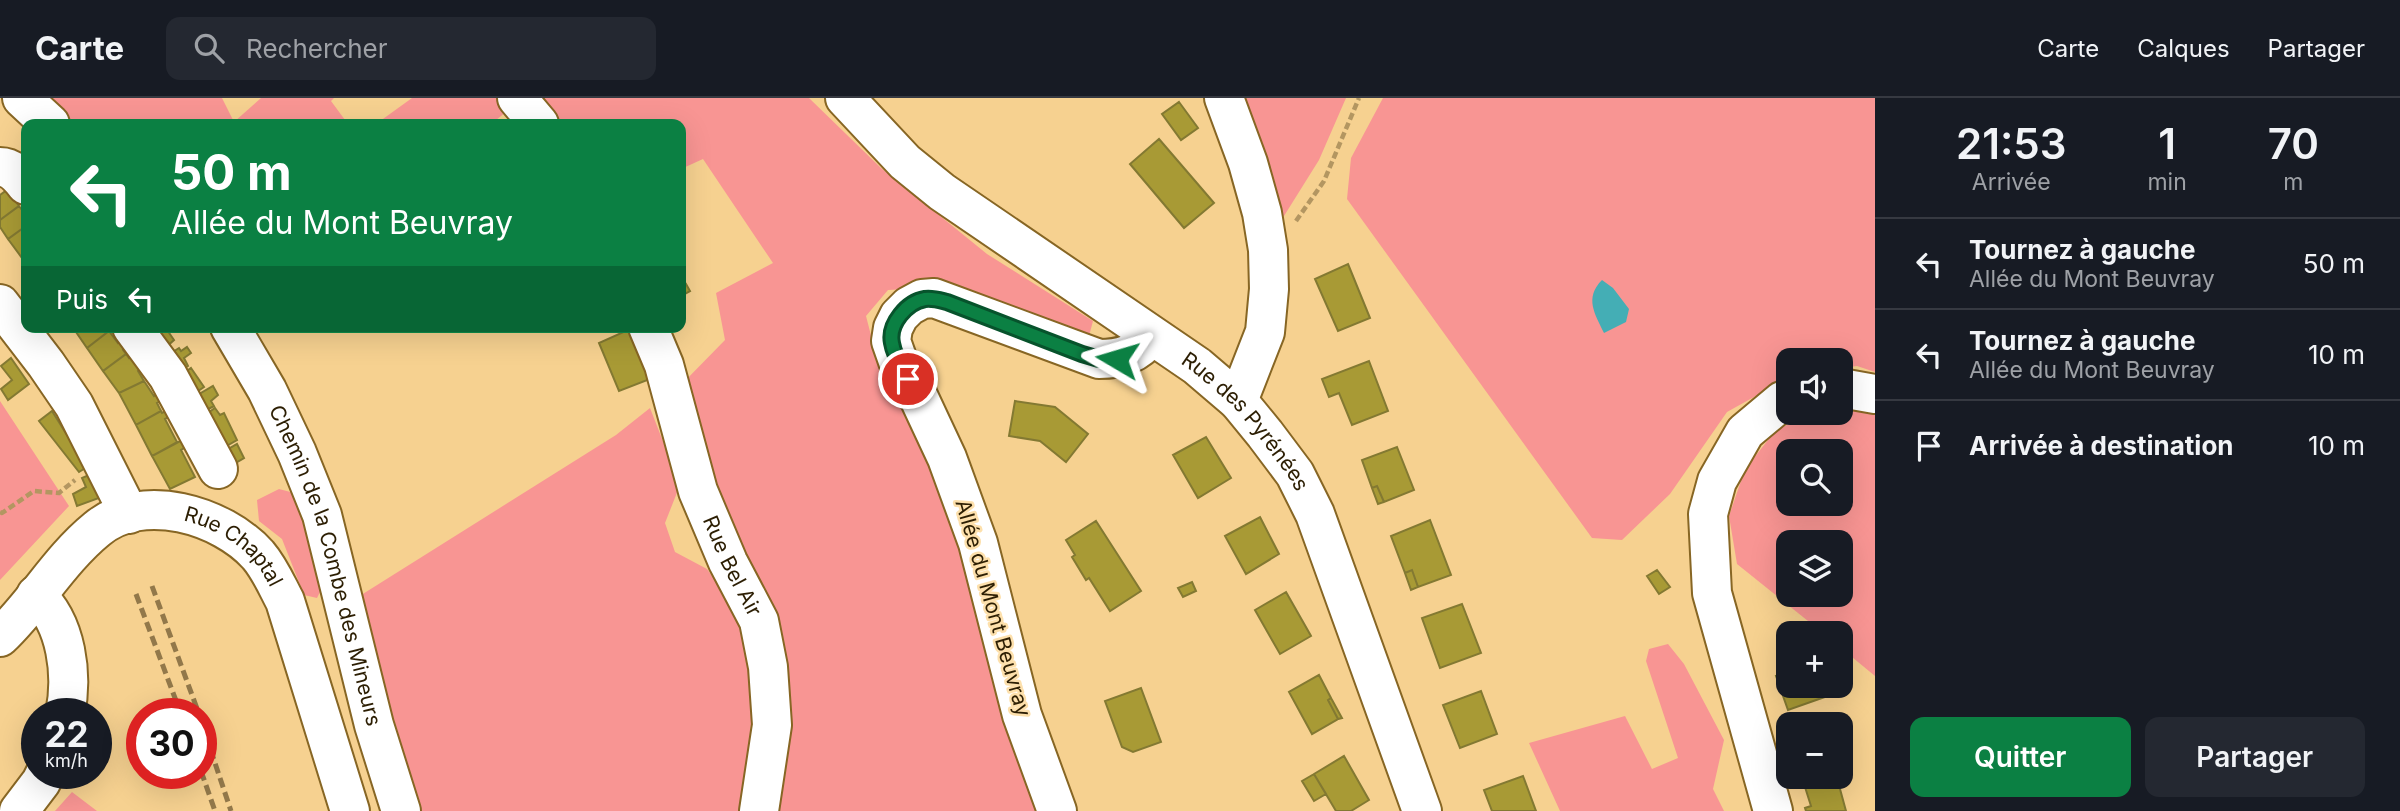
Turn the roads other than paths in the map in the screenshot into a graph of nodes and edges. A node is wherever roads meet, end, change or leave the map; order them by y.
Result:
1 (22, 98) edge
2 (517, 98) edge
3 (845, 98) edge
4 (1224, 98) edge
5 (45, 119) edge
6 (535, 119) edge
7 (0, 167) edge
8 (21, 178) edge
9 (0, 304) edge
10 (21, 331) edge
11 (22, 333) edge
12 (136, 333) edge
13 (234, 333) edge
14 (651, 333) edge
15 (1151, 335) junction
16 (1853, 390) edge
17 (1875, 394) edge
18 (1237, 401) junction
19 (1776, 406) edge
20 (218, 469) dead end
21 (129, 514) junction
22 (36, 595) junction
23 (0, 637) edge
24 (66, 698) edge
25 (36, 789) edge
26 (19, 811) edge
27 (350, 811) edge
28 (401, 811) edge
29 (759, 811) edge
30 (1057, 811) edge
31 (1422, 811) edge
32 (1773, 811) edge

1 - 5 street
2 - 6 street
3 - 15 street, Rue des Pyrénées
4 - 18 street
7 - 8 street
9 - 10 street
11 - 21 street
12 - 20 street
13 - 28 street, Chemin de la Combe des Mineurs
14 - 29 street, Rue Bel Air
15 - 18 street, Rue des Pyrénées
15 - 30 street, Allée du Mont Beuvray
16 - 17 street
18 - 31 street, Rue des Pyrénées
19 - 32 street
21 - 22 street, Rue Chaptal
21 - 27 street, Rue Chaptal
22 - 23 street, Rue Chaptal
22 - 24 street
25 - 26 street

